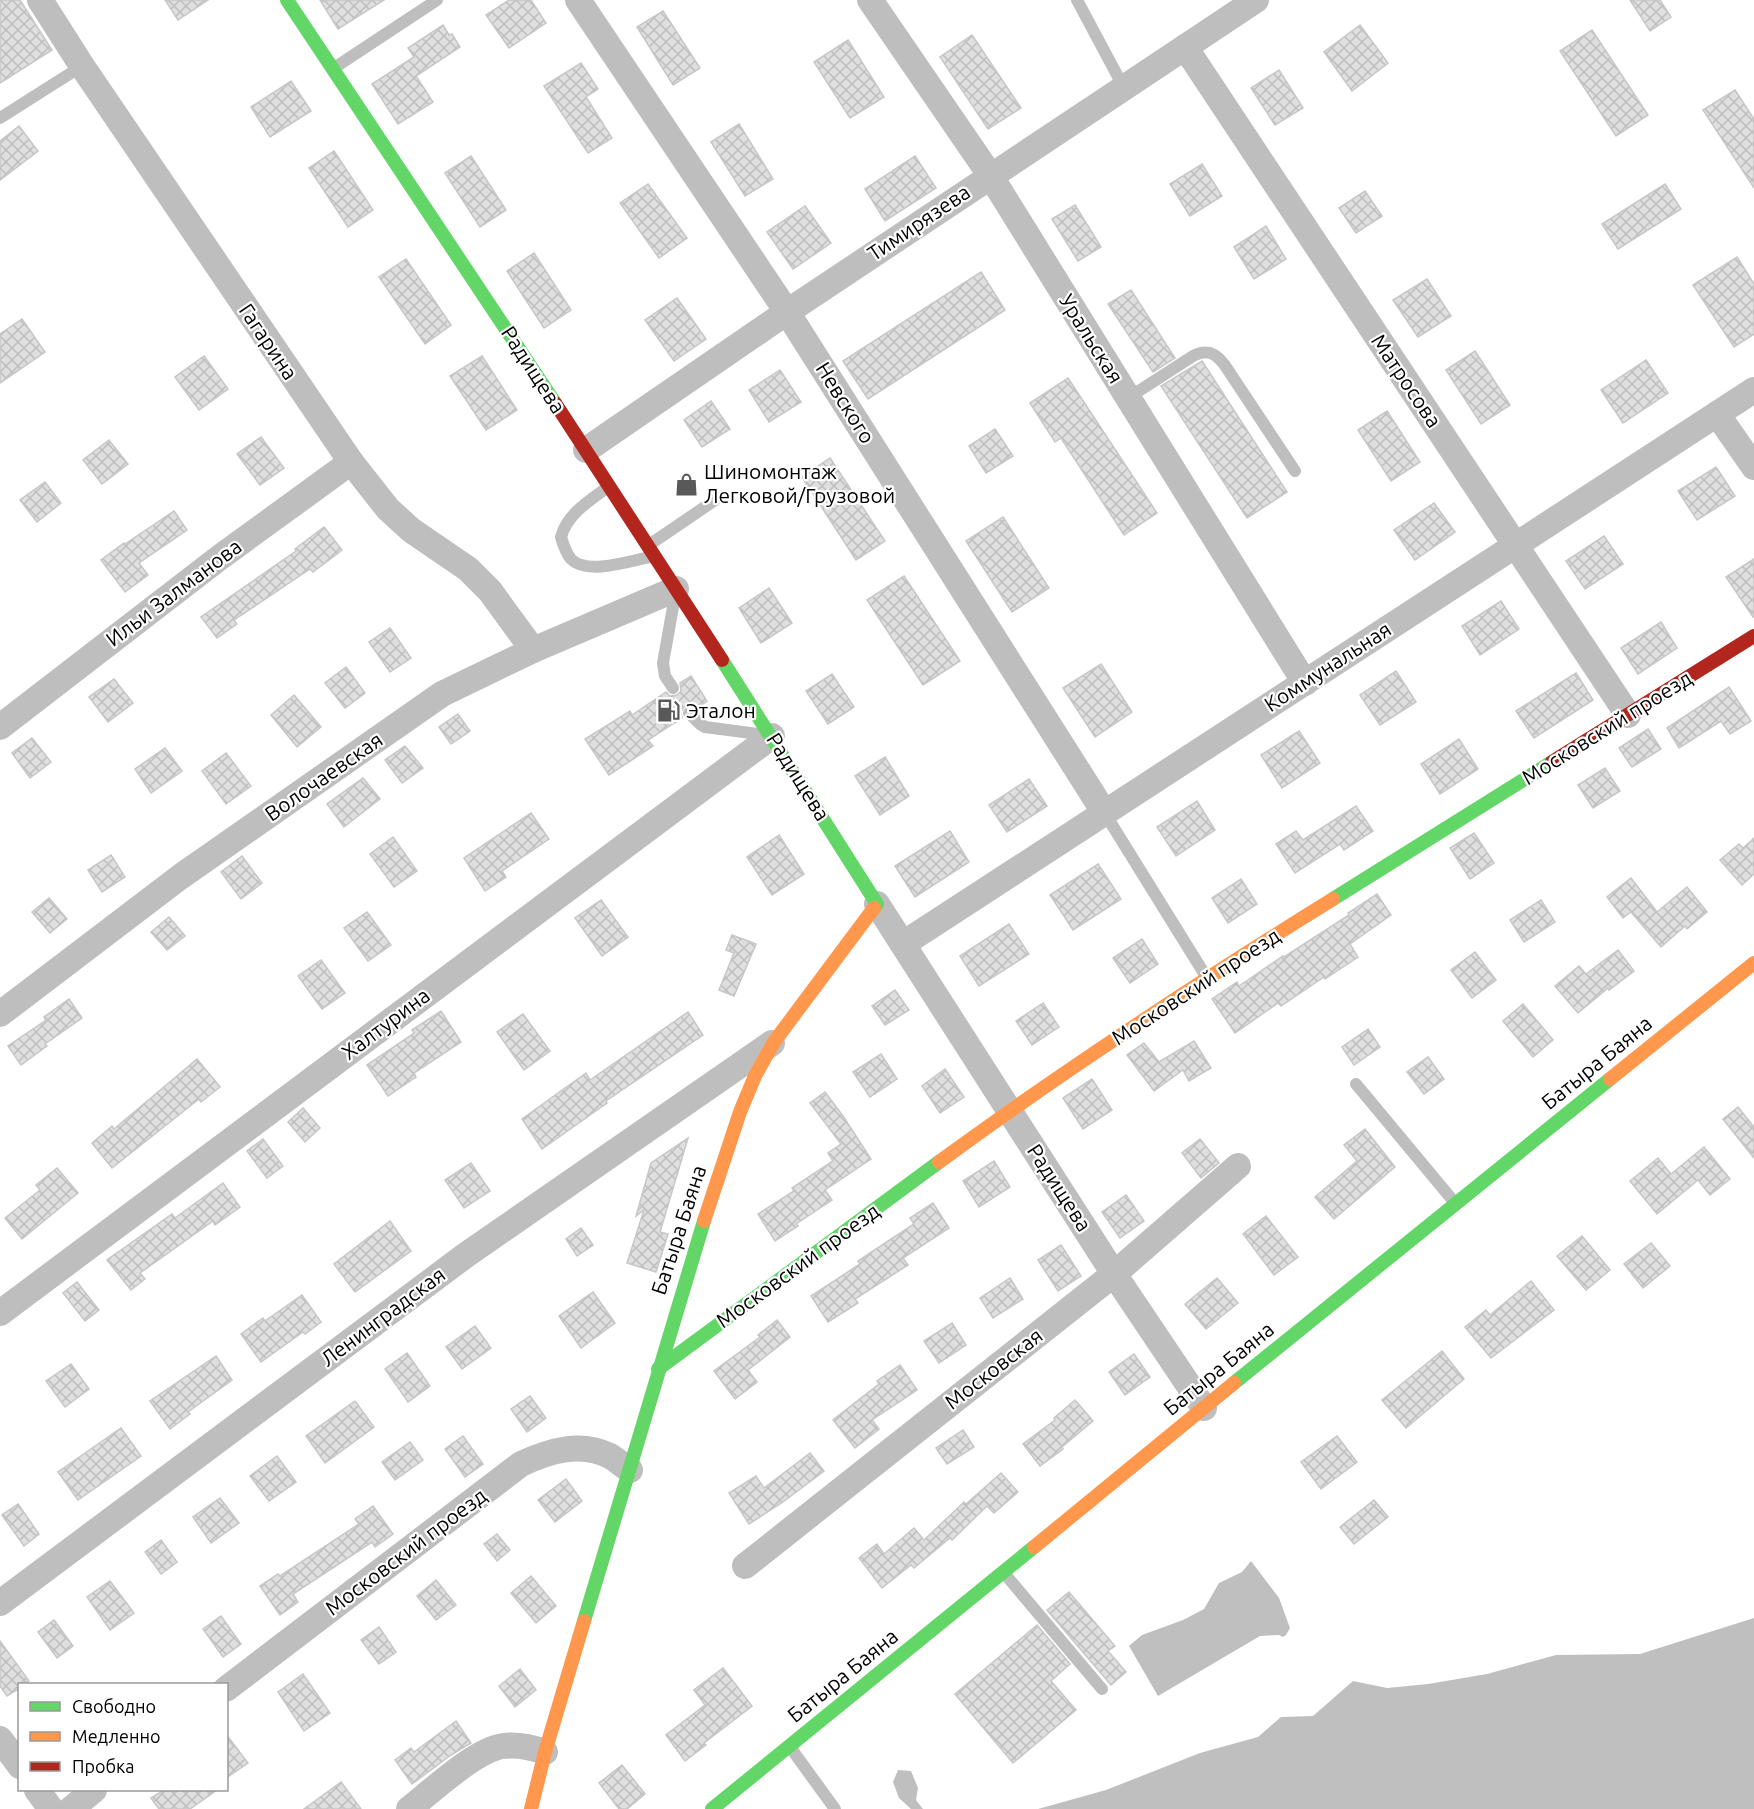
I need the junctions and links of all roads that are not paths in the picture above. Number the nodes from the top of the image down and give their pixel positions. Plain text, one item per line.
1 (40, 0) edge
2 (286, 0) edge
3 (437, 0) edge
4 (578, 0) edge
5 (870, 0) edge
6 (1077, 0) edge
7 (1256, 0) edge
8 (1185, 47) junction
9 (82, 66) junction
10 (333, 68) junction
11 (1124, 88) junction
12 (0, 118) edge
13 (990, 176) junction
14 (787, 312) junction
15 (1754, 390) edge
16 (1128, 398) junction
17 (1717, 414) junction
18 (586, 450) junction
19 (351, 462) junction
20 (1754, 467) edge
21 (1295, 471) dead end
22 (609, 486) junction
23 (718, 498) dead end
24 (1515, 545) junction
25 (651, 551) junction
26 (676, 589) junction
27 (1754, 636) edge
28 (533, 650) junction
29 (1305, 683) junction
30 (673, 688) dead end
31 (689, 713) dead end
32 (1628, 715) junction
33 (0, 727) edge
34 (772, 736) junction
35 (1104, 812) junction
36 (877, 904) junction
37 (903, 944) junction
38 (1754, 963) edge
39 (1207, 979) junction
40 (0, 1014) edge
41 (774, 1042) junction
42 (1356, 1084) dead end
43 (1010, 1111) junction
44 (1238, 1166) dead end
45 (1455, 1203) junction
46 (1114, 1274) junction
47 (0, 1313) edge
48 (658, 1369) junction
49 (1204, 1408) junction
50 (630, 1470) junction
51 (745, 1566) dead end
52 (1004, 1572) junction
53 (0, 1603) edge
54 (228, 1687) edge
55 (1102, 1689) dead end
56 (0, 1739) edge
57 (790, 1747) junction
58 (545, 1752) junction
59 (18, 1763) edge
60 (38, 1791) edge
61 (93, 1791) edge
62 (51, 1809) edge
63 (71, 1809) edge
64 (409, 1809) edge
65 (531, 1809) edge
66 (712, 1809) edge
67 (835, 1809) edge

1 - 9 street, Гагарина
2 - 10 street, Радищева
3 - 10 lane
4 - 14 street, Невского
5 - 13 street, Уральская
6 - 11 lane
7 - 8 street, Тимирязева
8 - 11 street, Тимирязева
8 - 24 street, Матросова
9 - 12 lane
9 - 19 street, Гагарина
10 - 18 street, Радищева
11 - 13 street, Тимирязева
13 - 14 street, Тимирязева
13 - 16 street, Уральская
14 - 18 street, Тимирязева
14 - 35 street, Невского
15 - 17 street, Коммунальная
16 - 21 lane
16 - 29 street, Уральская
17 - 20 street
17 - 24 street, Коммунальная
18 - 22 street, Радищева
19 - 28 street, Гагарина
19 - 33 street, Ильи Залманова
22 - 25 street, Радищева
22 - 25 lane
23 - 25 lane
24 - 29 street, Коммунальная
24 - 32 street, Матросова
25 - 26 street, Радищева
26 - 28 street, Волочаевская
26 - 30 lane
26 - 34 street, Радищева
27 - 32 street, Московский проезд
28 - 40 street, Волочаевская
29 - 35 street, Коммунальная
31 - 34 lane
32 - 39 street, Московский проезд
34 - 36 street, Радищева
34 - 47 street, Халтурина
35 - 37 street, Коммунальная
35 - 39 lane
36 - 37 street, Радищева
36 - 41 street, Батыра Баяна
37 - 43 street, Радищева
38 - 45 street, Батыра Баяна
39 - 43 street, Московский проезд
41 - 48 street, Батыра Баяна
41 - 53 street, Ленинградская
42 - 45 lane
43 - 46 street, Радищева
43 - 48 street, Московский проезд
44 - 46 street, Московская
45 - 49 street, Батыра Баяна
46 - 49 street, Радищева
46 - 51 street, Московская
48 - 50 street, Батыра Баяна
49 - 52 street, Батыра Баяна
50 - 54 street, Московский проезд
50 - 58 street, Батыра Баяна
52 - 55 lane
52 - 57 street, Батыра Баяна
56 - 59 street
57 - 66 street, Батыра Баяна
57 - 67 lane
58 - 64 street
58 - 65 street, Батыра Баяна
60 - 62 street
61 - 63 street

